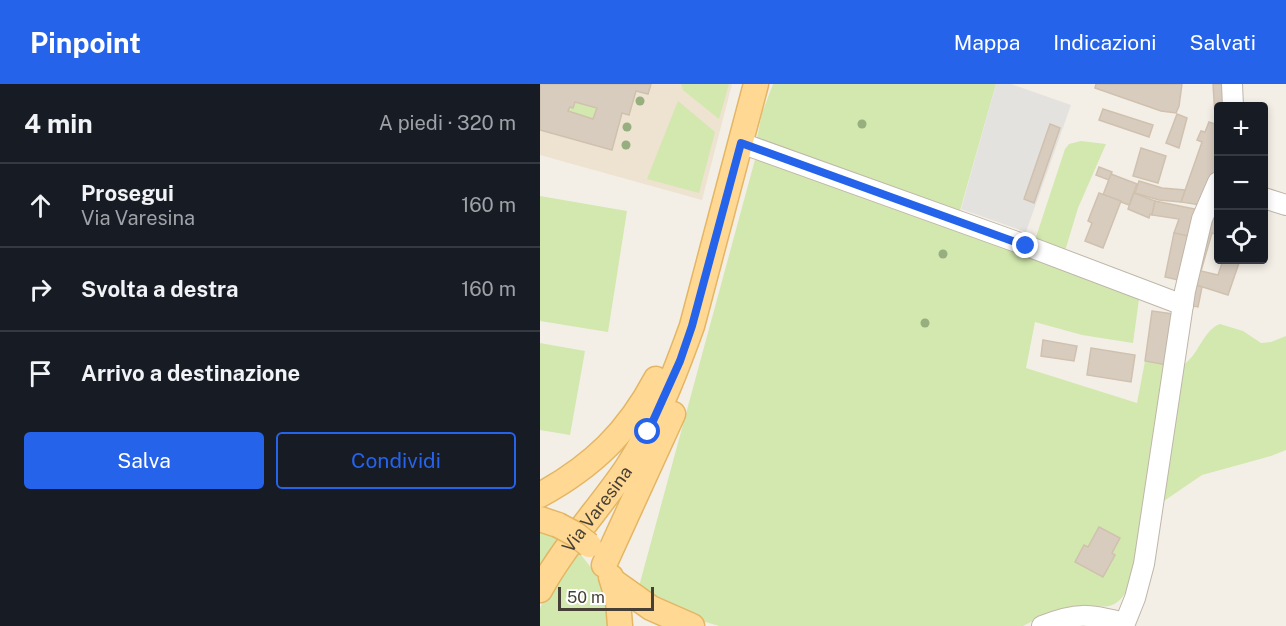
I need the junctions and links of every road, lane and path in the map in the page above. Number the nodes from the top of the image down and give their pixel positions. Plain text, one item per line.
1 (756, 84) edge
2 (1232, 84) edge
3 (1233, 102) edge
4 (740, 147) junction
5 (1214, 193) edge
6 (1268, 200) edge
7 (1286, 206) edge
8 (1183, 305) junction
9 (540, 495) edge
10 (549, 522) edge
11 (609, 573) junction
12 (540, 590) edge
13 (1127, 624) edge
14 (620, 626) edge
15 (692, 626) edge
16 (1042, 626) edge

1 - 4 main road, Via Varesina
2 - 3 street
4 - 8 street
4 - 9 main road
4 - 11 main road
4 - 12 main road, Via Varesina
5 - 8 street
6 - 7 street
8 - 13 street
10 - 11 main road, bridge
11 - 14 main road
11 - 15 main road
13 - 16 street

